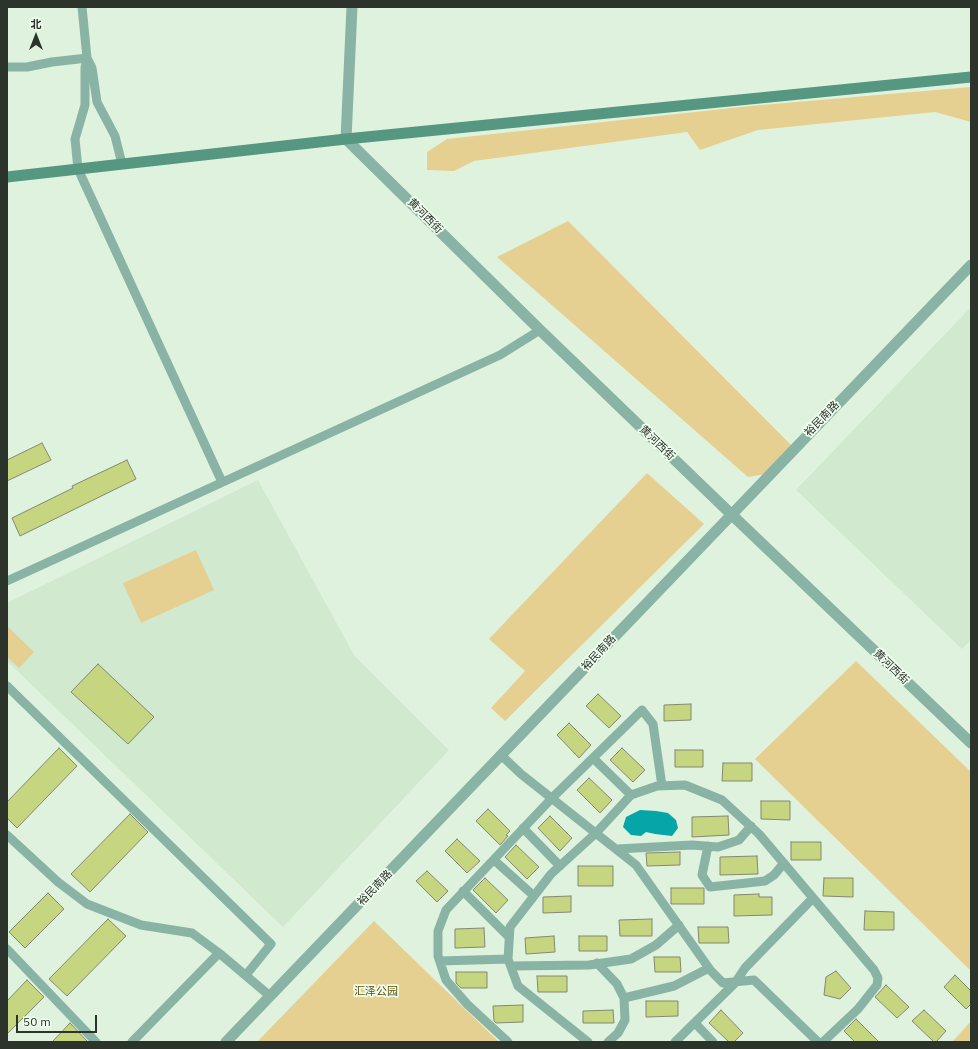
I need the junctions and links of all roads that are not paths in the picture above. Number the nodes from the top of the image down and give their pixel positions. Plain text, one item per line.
1 (82, 7) edge
2 (352, 7) edge
3 (87, 58) junction
4 (7, 67) edge
5 (971, 76) edge
6 (346, 139) junction
7 (122, 164) junction
8 (78, 169) junction
9 (7, 177) edge
10 (971, 265) edge
11 (540, 330) junction
12 (222, 482) junction
13 (731, 514) junction
14 (7, 581) edge
15 (7, 686) edge
16 (971, 742) edge
17 (502, 756) junction
18 (593, 758) junction
19 (662, 786) junction
20 (631, 795) junction
21 (552, 798) junction
22 (751, 826) junction
23 (523, 828) junction
24 (596, 833) junction
25 (7, 835) edge
26 (708, 846) junction
27 (617, 850) junction
28 (494, 860) junction
29 (784, 863) junction
30 (560, 866) junction
31 (463, 891) junction
32 (534, 896) junction
33 (813, 898) junction
34 (678, 925) junction
35 (509, 937) junction
36 (7, 949) edge
37 (218, 953) junction
38 (440, 961) junction
39 (509, 962) junction
40 (597, 963) junction
41 (709, 968) junction
42 (246, 975) junction
43 (735, 983) junction
44 (270, 996) junction
45 (624, 998) junction
46 (695, 1023) junction
47 (96, 1042) edge
48 (132, 1042) edge
49 (226, 1042) edge
50 (508, 1042) edge
51 (588, 1042) edge
52 (608, 1042) edge
53 (675, 1042) edge
54 (714, 1042) edge
55 (818, 1042) edge
56 (823, 1042) edge

1 - 3 street
2 - 6 street
3 - 4 street
3 - 7 street
3 - 8 street
5 - 6 main road
6 - 7 main road
6 - 11 street, 黄河西街
7 - 8 main road
8 - 9 main road
8 - 12 street
10 - 13 street, 裕民南路
11 - 12 street
11 - 13 street, 黄河西街
12 - 14 street
13 - 16 street, 黄河西街
13 - 17 street, 裕民南路
15 - 42 street
17 - 21 street
17 - 44 street, 裕民南路
18 - 19 street
18 - 20 street
18 - 21 street
19 - 20 street
19 - 22 street
20 - 24 street
21 - 23 street
21 - 24 street
22 - 26 street
22 - 29 street
23 - 28 street
23 - 30 street
24 - 27 street
24 - 30 street
25 - 37 street
26 - 27 street
26 - 29 street
27 - 34 street
28 - 31 street
28 - 32 street
29 - 33 street
30 - 32 street
31 - 35 street
31 - 38 street
32 - 35 street
33 - 43 street
33 - 56 street
34 - 40 street
34 - 41 street
35 - 39 street
36 - 47 street
37 - 42 street
37 - 48 street
38 - 39 street
38 - 50 street
39 - 40 street
39 - 51 street
40 - 45 street
41 - 43 street
41 - 45 street
42 - 44 street
43 - 46 street
43 - 55 street
44 - 49 street, 裕民南路
45 - 52 street
46 - 53 street
46 - 54 street

